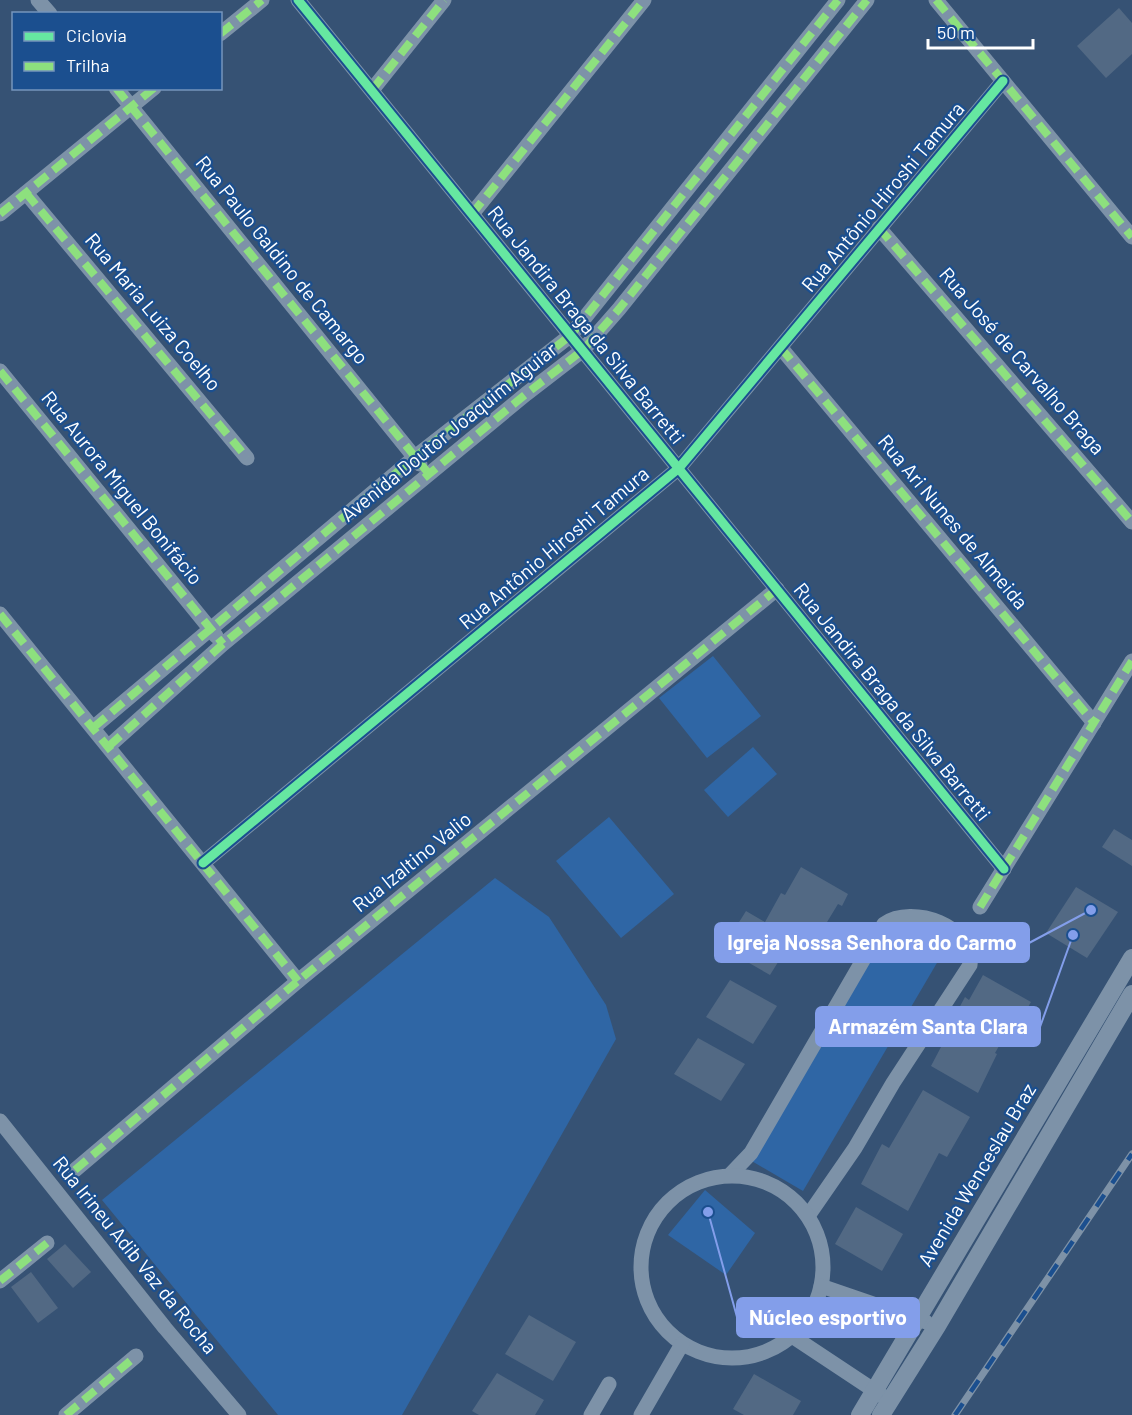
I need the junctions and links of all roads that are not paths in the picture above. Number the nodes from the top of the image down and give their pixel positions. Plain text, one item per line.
1 (38, 0) edge
2 (262, 0) edge
3 (298, 0) edge
4 (444, 0) edge
5 (644, 0) edge
6 (838, 0) edge
7 (867, 0) edge
8 (936, 0) edge
9 (48, 12) edge
10 (222, 32) edge
11 (1003, 81) junction
12 (118, 90) edge
13 (152, 90) edge
14 (372, 90) junction
15 (132, 107) junction
16 (26, 194) junction
17 (0, 214) edge
18 (472, 214) junction
19 (879, 228) junction
20 (1132, 237) edge
21 (571, 335) junction
22 (781, 348) junction
23 (583, 350) junction
24 (0, 371) edge
25 (247, 458) dead end
26 (415, 458) junction
27 (679, 468) junction
28 (429, 474) junction
29 (1132, 522) edge
30 (777, 589) junction
31 (0, 614) edge
32 (211, 631) junction
33 (224, 644) junction
34 (1132, 661) edge
35 (1094, 723) junction
36 (94, 727) junction
37 (109, 746) junction
38 (203, 863) junction
39 (1004, 868) junction
40 (980, 907) dead end
41 (1132, 958) edge
42 (298, 981) junction
43 (1132, 994) edge
44 (1127, 1009) edge
45 (1066, 1088) junction
46 (0, 1121) edge
47 (75, 1170) dead end
48 (730, 1175) junction
49 (808, 1216) junction
50 (46, 1243) dead end
51 (0, 1281) edge
52 (821, 1286) junction
53 (916, 1318) junction
54 (937, 1326) junction
55 (792, 1336) junction
56 (682, 1344) junction
57 (136, 1356) dead end
58 (609, 1384) dead end
59 (873, 1392) junction
60 (886, 1408) edge
61 (66, 1415) edge
62 (239, 1415) edge
63 (591, 1415) edge
64 (641, 1415) edge
65 (860, 1415) edge

1 - 9 street
2 - 10 street
3 - 14 street, Rua Jandira Braga da Silva Barretti
4 - 14 street
5 - 18 street
6 - 21 street, Avenida Doutor Joaquim Aguiar
7 - 23 street, Avenida Doutor Joaquim Aguiar
8 - 11 street
11 - 19 street, Rua Antônio Hiroshi Tamura
11 - 20 street
12 - 15 street, Rua Paulo Galdino de Camargo
13 - 15 street
14 - 18 street, Rua Jandira Braga da Silva Barretti
15 - 16 street
15 - 26 street, Rua Paulo Galdino de Camargo
16 - 17 street
16 - 25 street, Rua Maria Luiza Coelho
18 - 21 street, Rua Jandira Braga da Silva Barretti
19 - 22 street, Rua Antônio Hiroshi Tamura
19 - 29 street, Rua José de Carvalho Braga
21 - 23 street, Rua Jandira Braga da Silva Barretti
21 - 26 street, Avenida Doutor Joaquim Aguiar
22 - 27 street, Rua Antônio Hiroshi Tamura
22 - 35 street, Rua Ari Nunes de Almeida
23 - 27 street, Rua Jandira Braga da Silva Barretti
23 - 28 street, Avenida Doutor Joaquim Aguiar
24 - 32 street, Rua Aurora Miguel Bonifácio
26 - 28 street, Rua Paulo Galdino de Camargo
26 - 32 street, Avenida Doutor Joaquim Aguiar
27 - 30 street, Rua Jandira Braga da Silva Barretti
27 - 38 street, Rua Antônio Hiroshi Tamura
28 - 33 street, Avenida Doutor Joaquim Aguiar
30 - 39 street, Rua Jandira Braga da Silva Barretti
30 - 42 street, Rua Izaltino Valio
31 - 36 street
32 - 33 street, Rua Aurora Miguel Bonifácio
32 - 36 street, Avenida Doutor Joaquim Aguiar
33 - 37 street, Avenida Doutor Joaquim Aguiar
34 - 35 street
35 - 39 street
36 - 37 street
37 - 38 street
38 - 42 street
39 - 40 street
41 - 45 street, Avenida Wenceslau Braz
42 - 47 street, Rua Izaltino Valio
43 - 44 street, Avenida Wenceslau Braz
44 - 45 street, Avenida Wenceslau Braz
45 - 53 street, Avenida Wenceslau Braz
45 - 54 street, Avenida Wenceslau Braz
46 - 62 street, Rua Irineu Adib Vaz da Rocha
48 - 49 street
48 - 49 street
48 - 56 street
49 - 52 street
50 - 51 street
52 - 53 street
52 - 55 street
53 - 54 street
53 - 59 street, Avenida Wenceslau Braz
54 - 60 street, Avenida Wenceslau Braz
55 - 56 street
55 - 59 street
56 - 64 street
57 - 61 street
58 - 63 street
59 - 60 street
59 - 65 street, Avenida Wenceslau Braz

